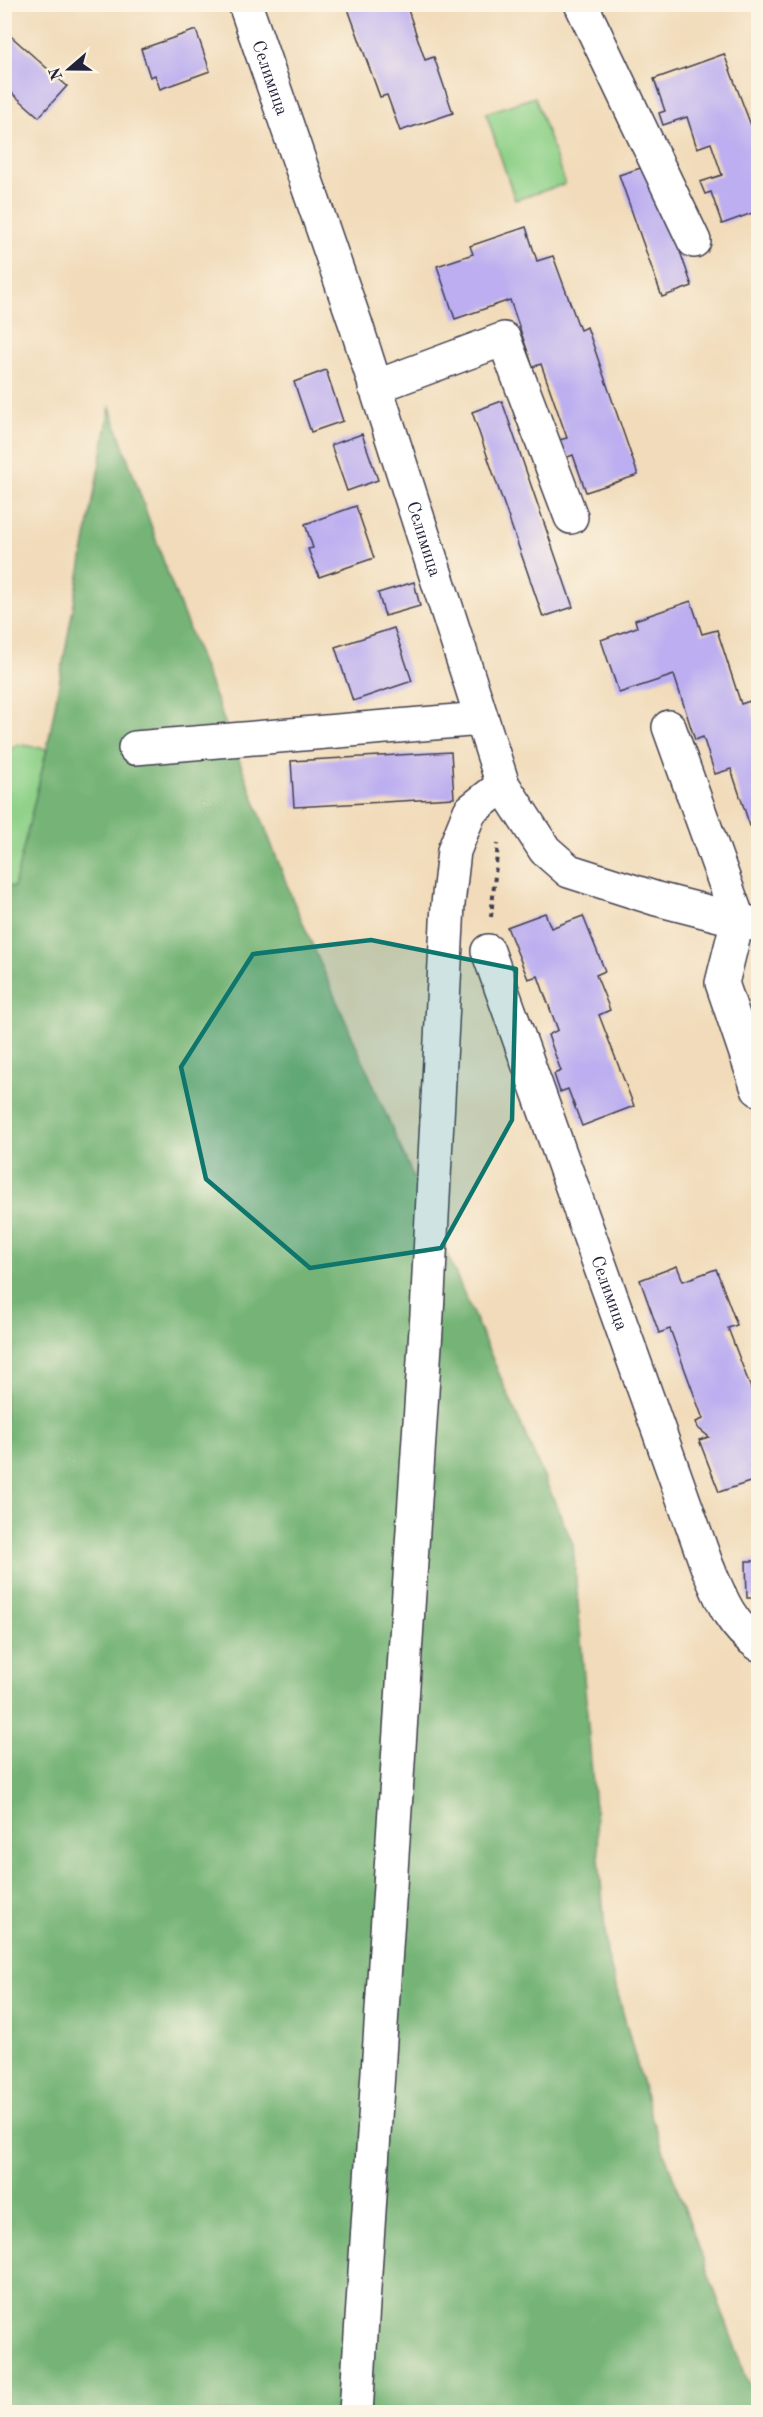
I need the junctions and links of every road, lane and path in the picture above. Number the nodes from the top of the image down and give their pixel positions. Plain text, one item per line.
1 (244, 4) edge
2 (581, 4) edge
3 (694, 241) dead end
4 (375, 387) junction
5 (571, 517) dead end
6 (481, 719) junction
7 (669, 727) dead end
8 (135, 748) dead end
9 (503, 785) junction
10 (498, 852) dead end
11 (748, 922) edge
12 (488, 951) joint
13 (759, 1089) edge
14 (750, 1638) edge
15 (356, 2412) edge

1 - 4 street, Селимица
2 - 3 street
4 - 5 street
4 - 6 street, Селимица
6 - 8 street
6 - 9 street, Селимица
7 - 11 street
9 - 11 street, Селимица
9 - 15 street
10 - 12 path
11 - 13 street
12 - 14 street, Селимица

